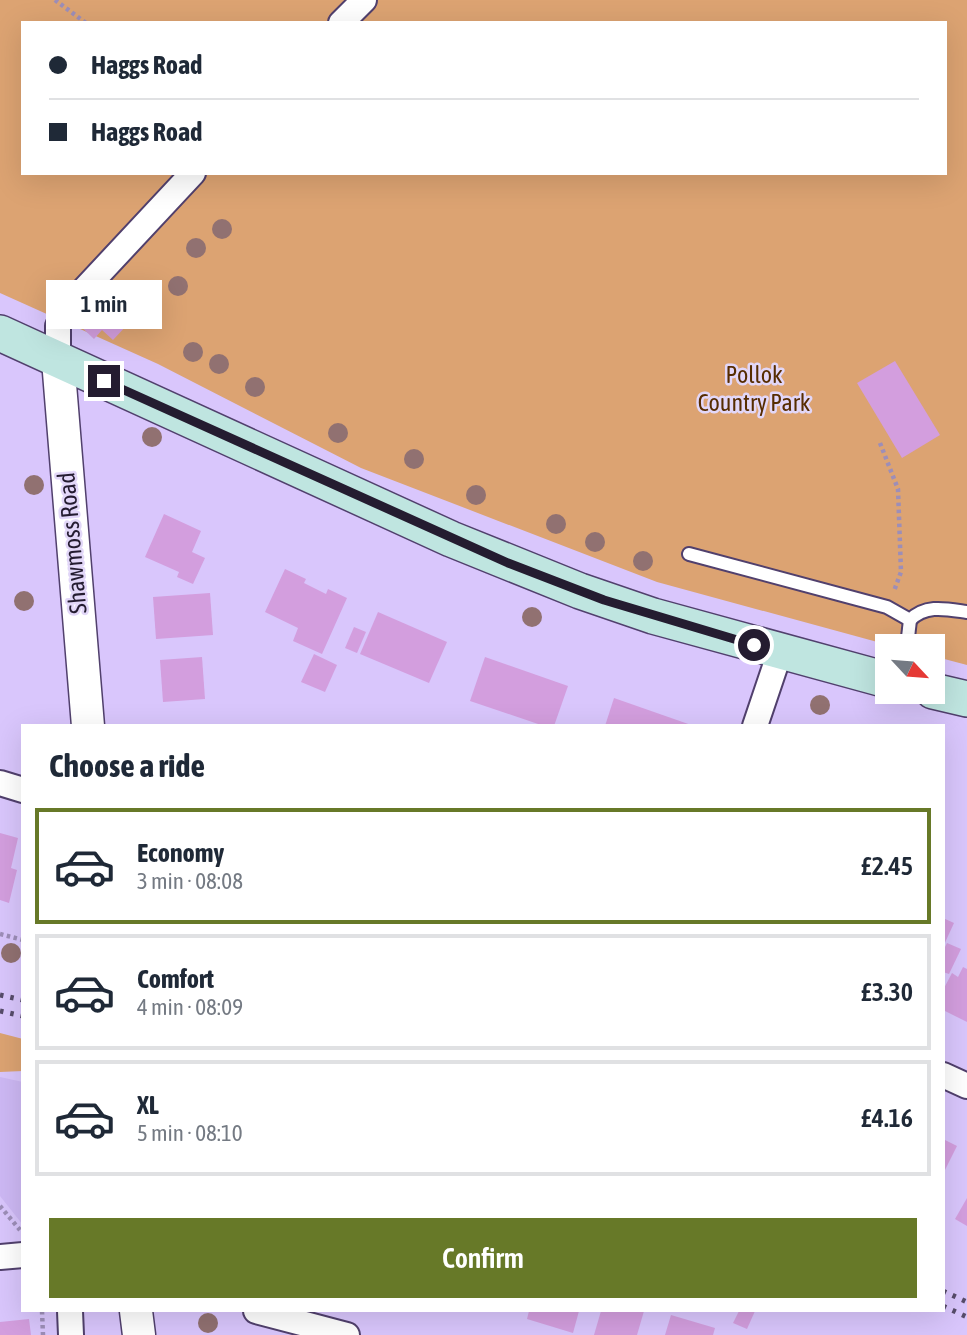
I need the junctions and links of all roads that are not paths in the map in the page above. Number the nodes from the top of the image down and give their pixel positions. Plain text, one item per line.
1 (364, 0) edge
2 (343, 21) edge
3 (190, 175) edge
4 (0, 332) edge
5 (58, 359) junction
6 (689, 554) dead end
7 (967, 612) edge
8 (910, 620) junction
9 (908, 634) edge
10 (780, 652) junction
11 (875, 677) edge
12 (945, 694) edge
13 (967, 699) edge
14 (88, 724) edge
15 (756, 724) edge
16 (0, 783) edge
17 (21, 789) edge
18 (945, 1076) edge
19 (967, 1086) edge
20 (21, 1255) edge
21 (0, 1257) edge
22 (70, 1312) edge
23 (136, 1312) edge
24 (260, 1312) edge
25 (71, 1335) edge
26 (139, 1335) edge
27 (347, 1335) edge

1 - 2 street
3 - 5 street
4 - 5 main road
5 - 10 main road
5 - 14 street, Shawmoss Road
6 - 8 lane
7 - 8 lane
8 - 9 lane
10 - 11 main road
10 - 15 street
12 - 13 main road
16 - 17 street
18 - 19 street
20 - 21 street
22 - 25 street
23 - 26 street
24 - 27 street

